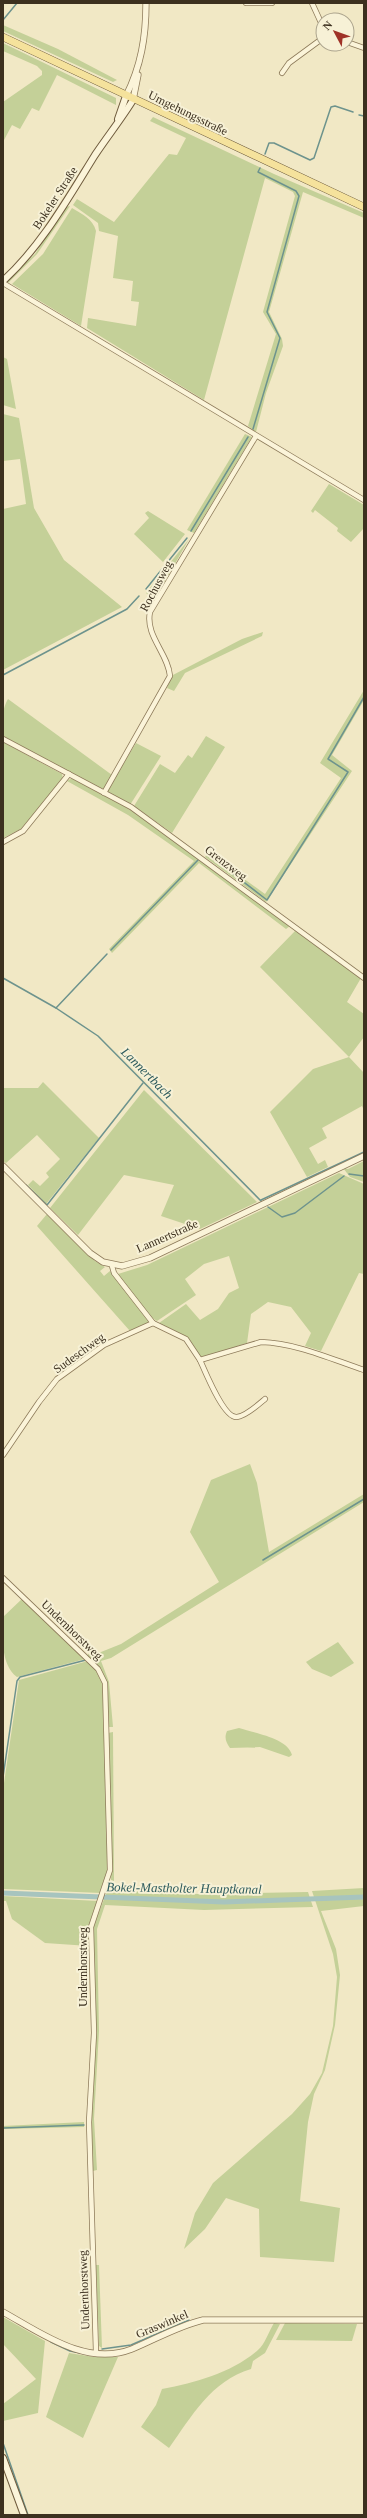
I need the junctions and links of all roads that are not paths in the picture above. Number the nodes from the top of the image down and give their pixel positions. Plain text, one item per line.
1 (146, 3) edge
2 (246, 3) edge
3 (272, 3) edge
4 (3, 37) edge
5 (315, 44) edge
6 (282, 73) dead end
7 (130, 98) junction
8 (364, 206) edge
9 (3, 282) edge
10 (256, 436) junction
11 (364, 500) edge
12 (3, 739) edge
13 (69, 774) junction
14 (104, 792) junction
15 (3, 842) edge
16 (364, 978) edge
17 (364, 1156) edge
18 (3, 1166) edge
19 (112, 1266) junction
20 (153, 1323) junction
21 (200, 1360) junction
22 (364, 1370) edge
23 (265, 1400) dead end
24 (3, 1456) edge
25 (3, 1578) edge
26 (3, 2312) edge
27 (364, 2320) edge
28 (96, 2352) junction
29 (3, 2458) edge
30 (24, 2515) edge

1 - 7 street
2 - 3 street
4 - 7 main road, Umgehungsstraße
5 - 6 street
7 - 8 main road, Umgehungsstraße
7 - 9 main road, Bokeler Straße
9 - 10 street
10 - 11 street
10 - 14 street, Rochusweg
12 - 13 street, Grenzweg
13 - 14 street, Grenzweg
13 - 15 street
14 - 16 street, Grenzweg
17 - 19 street, Lannertstraße
18 - 19 street
19 - 20 street
20 - 21 street
20 - 24 street, Sudeschweg
21 - 22 street
21 - 23 street
25 - 28 street, Undernhorstweg
26 - 28 street, Graswinkel
27 - 28 street, Graswinkel
29 - 30 main road

